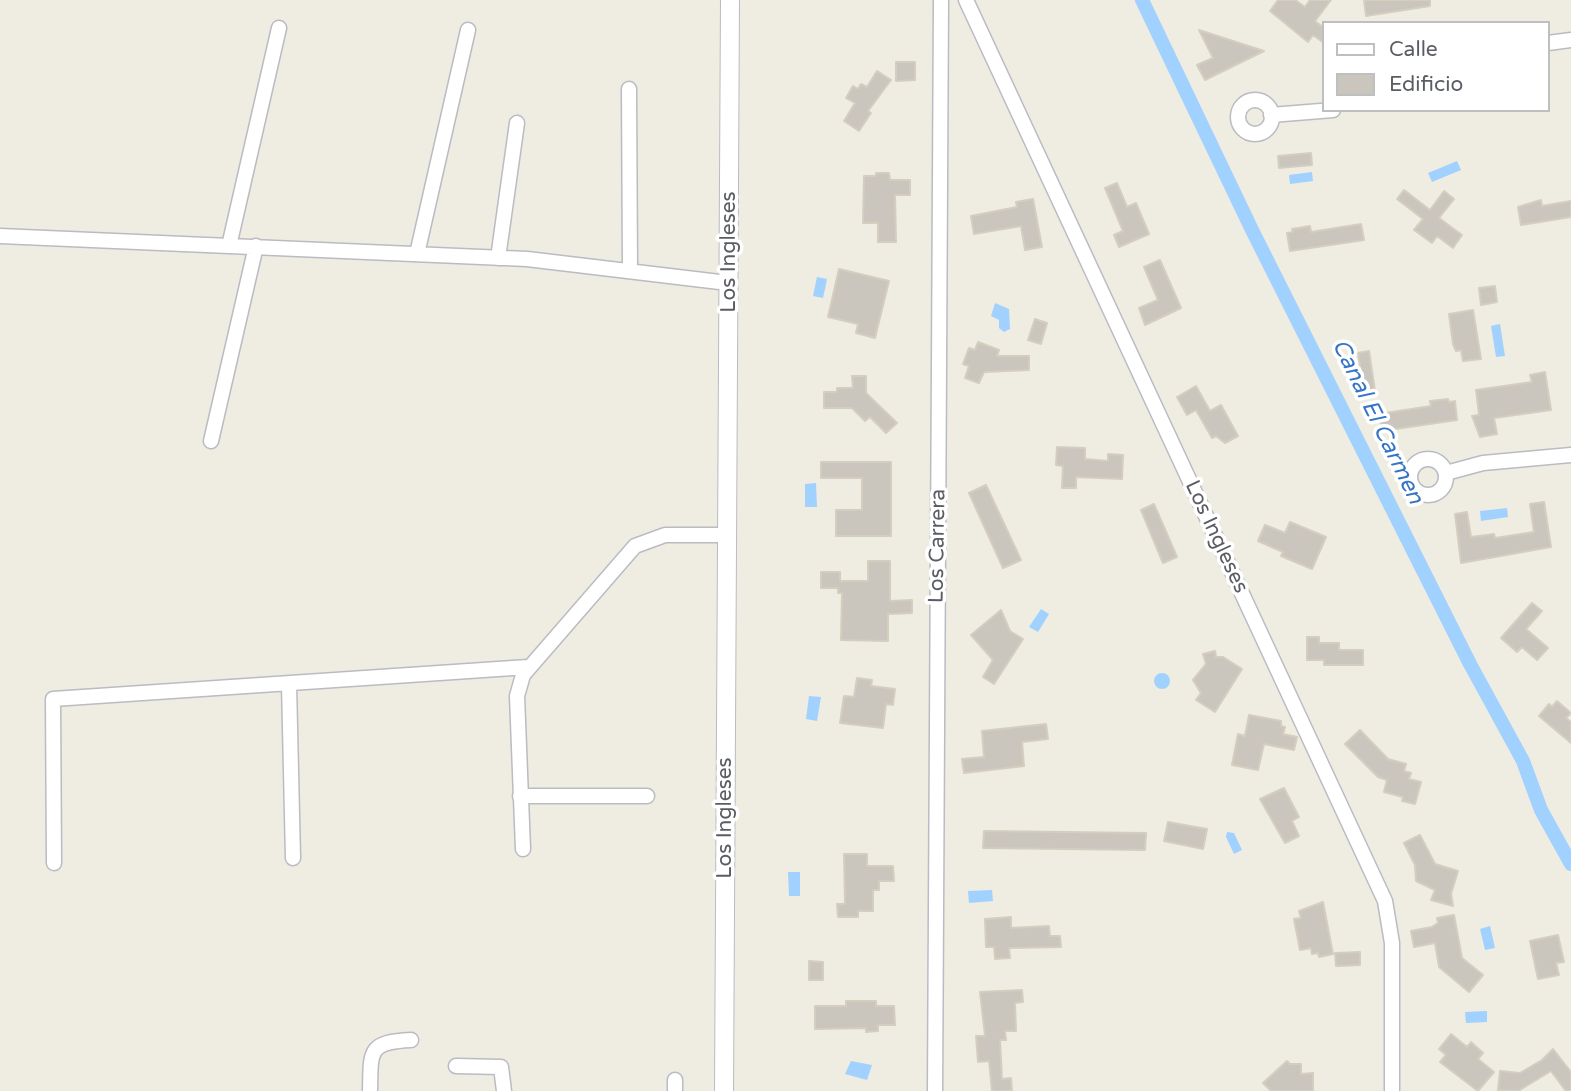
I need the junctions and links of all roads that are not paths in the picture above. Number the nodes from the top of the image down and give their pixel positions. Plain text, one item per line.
1 (730, 0) edge
2 (941, 0) edge
3 (966, 0) edge
4 (279, 28) dead end
5 (468, 30) dead end
6 (1571, 41) edge
7 (1550, 43) edge
8 (629, 89) dead end
9 (1322, 111) edge
10 (1271, 115) dead end
11 (517, 123) dead end
12 (0, 236) edge
13 (229, 246) junction
14 (256, 246) junction
15 (417, 254) junction
16 (498, 257) junction
17 (630, 271) junction
18 (729, 283) junction
19 (211, 441) dead end
20 (1571, 455) edge
21 (1446, 473) dead end
22 (727, 535) junction
23 (528, 667) junction
24 (289, 684) junction
25 (520, 796) junction
26 (647, 796) dead end
27 (523, 849) dead end
28 (293, 858) dead end
29 (54, 863) dead end
30 (411, 1040) dead end
31 (456, 1066) dead end
32 (370, 1091) edge
33 (504, 1091) edge
34 (724, 1091) edge
35 (935, 1091) edge
36 (1392, 1091) edge

1 - 18 street, Los Ingleses
2 - 35 street, Los Carrera
3 - 36 street, Los Ingleses
4 - 13 street
5 - 15 street
6 - 7 street
8 - 17 street
9 - 10 street
11 - 16 street
12 - 13 street
13 - 14 street
14 - 15 street
14 - 19 street
15 - 16 street
16 - 17 street
17 - 18 street
18 - 22 street, Los Ingleses
20 - 21 street
22 - 23 street
22 - 34 street, Los Ingleses
23 - 24 street
23 - 25 street
24 - 28 street
24 - 29 street
25 - 26 street
25 - 27 street
30 - 32 street
31 - 33 street

